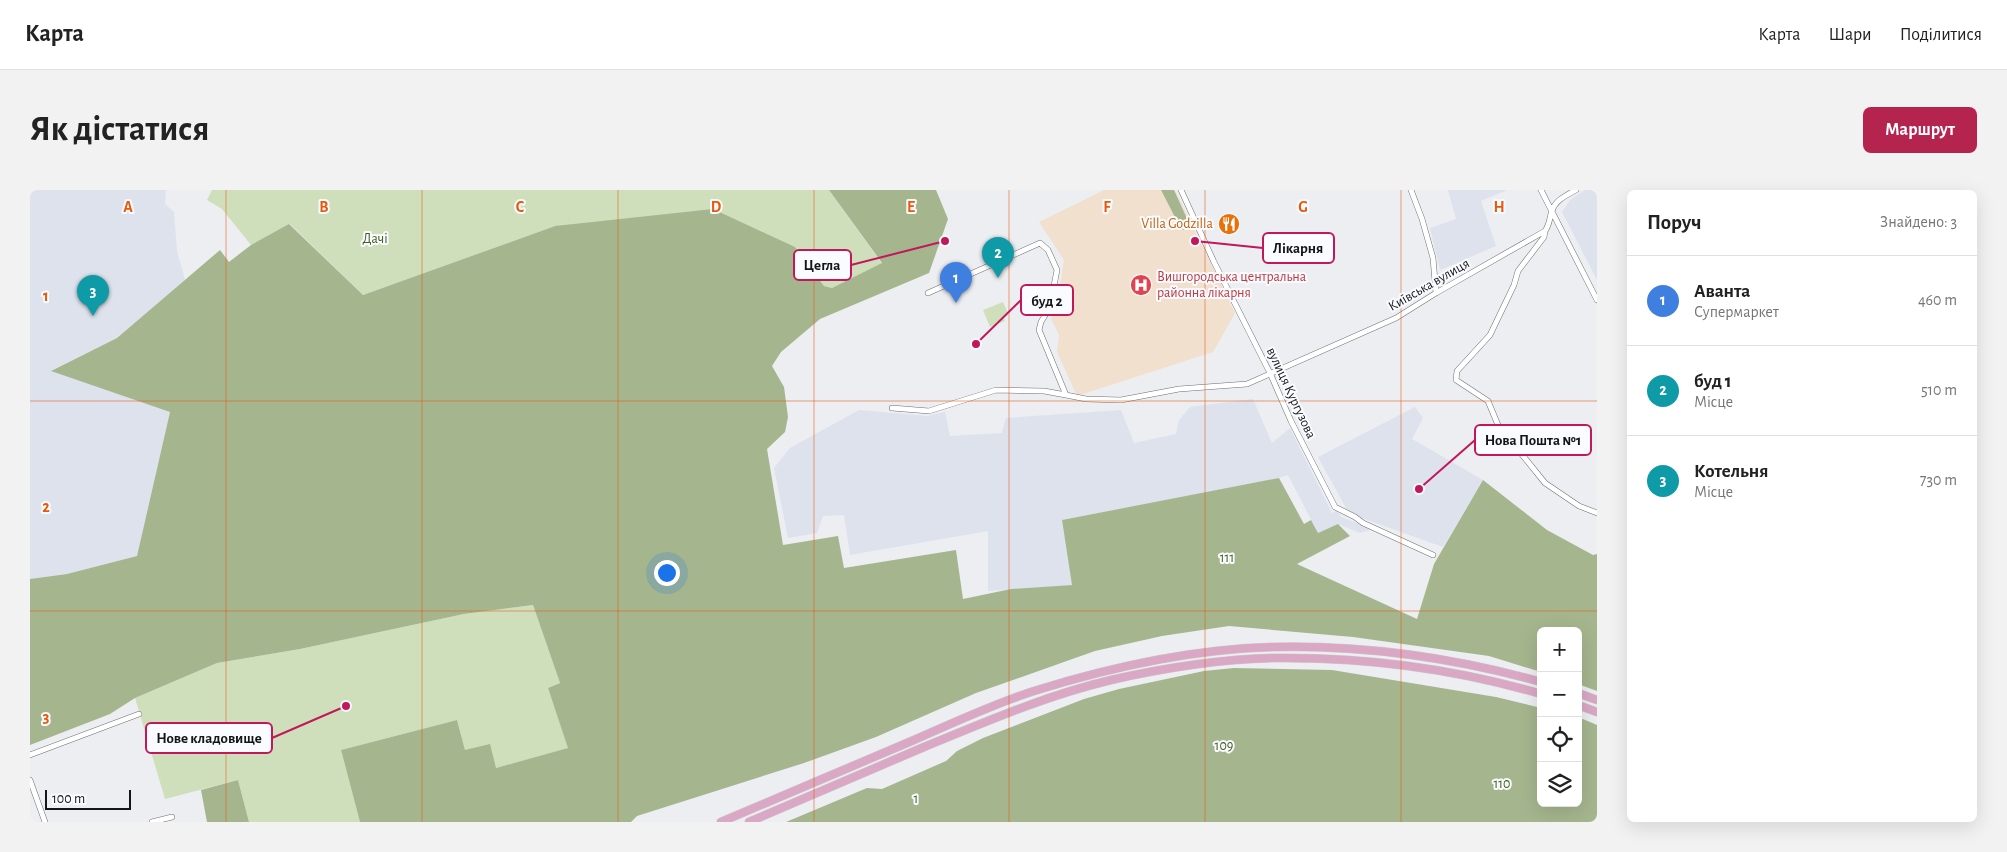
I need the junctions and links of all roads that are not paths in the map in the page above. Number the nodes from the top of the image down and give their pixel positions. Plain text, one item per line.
1 (1181, 190) edge
2 (1411, 190) edge
3 (1542, 190) edge
4 (1576, 190) edge
5 (1552, 210) junction
6 (1545, 230) junction
7 (1436, 292) junction
8 (928, 293) dead end
9 (1597, 300) edge
10 (1270, 372) junction
11 (1066, 395) junction
12 (892, 408) dead end
13 (1597, 513) edge
14 (1433, 555) dead end
15 (1537, 681) edge
16 (1537, 693) edge
17 (1582, 694) edge
18 (1597, 700) edge
19 (1582, 706) edge
20 (1597, 712) edge
21 (139, 714) dead end
22 (30, 755) edge
23 (30, 780) edge
24 (172, 817) dead end
25 (45, 822) edge
26 (152, 822) edge
27 (721, 822) edge
28 (749, 822) edge

1 - 10 street, вулиця Кургузова
2 - 7 street
3 - 5 street
4 - 5 street
5 - 6 street
5 - 9 street
6 - 7 street, Київська вулиця
6 - 13 street
7 - 10 street, Київська вулиця
8 - 11 street
10 - 11 street, Київська вулиця
10 - 14 street, вулиця Кургузова
11 - 12 street, Київська вулиця
15 - 27 main road
16 - 28 main road
17 - 18 main road
19 - 20 main road
21 - 22 street
23 - 25 street
24 - 26 street

